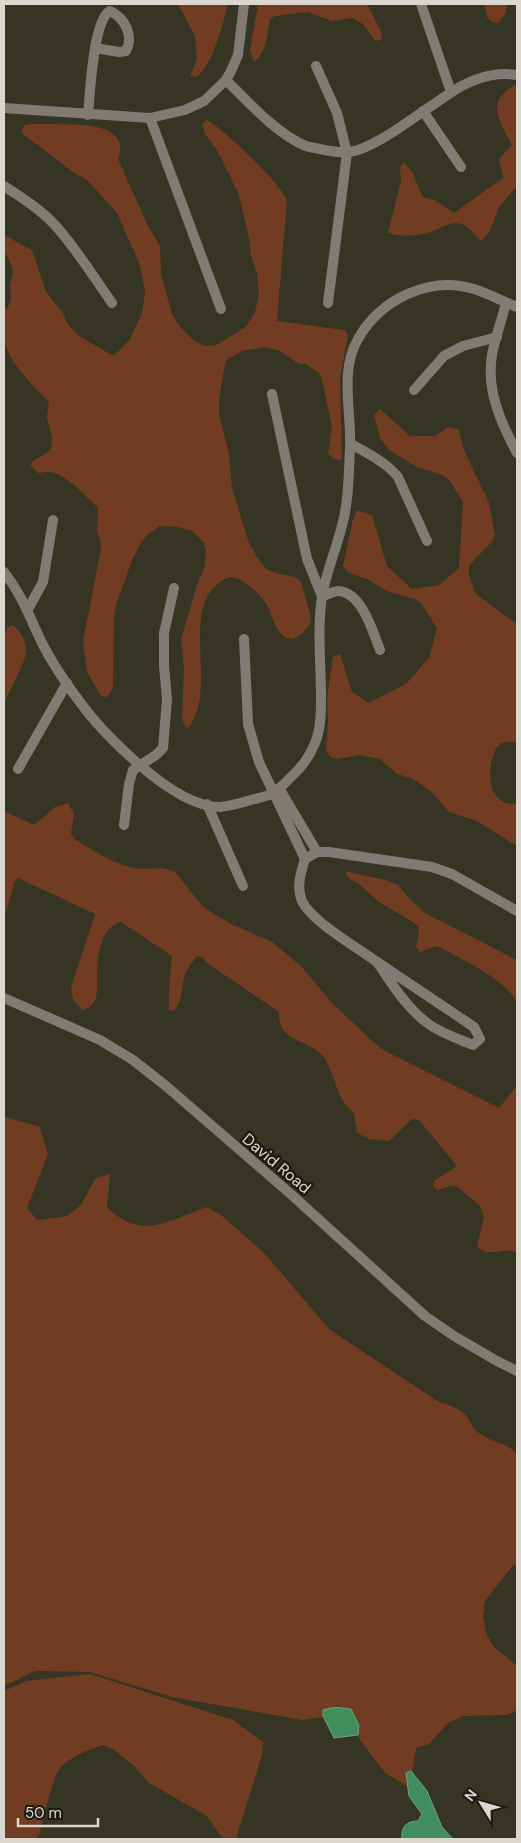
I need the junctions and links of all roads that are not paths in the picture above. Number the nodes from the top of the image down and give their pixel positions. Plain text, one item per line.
1 (244, 4) edge
2 (422, 4) edge
3 (95, 48) dead end
4 (316, 66) dead end
5 (517, 75) edge
6 (226, 80) junction
7 (451, 92) junction
8 (4, 108) edge
9 (423, 111) junction
10 (88, 114) junction
11 (150, 118) junction
12 (347, 153) junction
13 (461, 168) dead end
14 (4, 186) edge
15 (112, 303) dead end
16 (328, 303) dead end
17 (506, 303) junction
18 (517, 307) edge
19 (221, 309) dead end
20 (498, 337) junction
21 (414, 390) dead end
22 (272, 394) dead end
23 (351, 444) junction
24 (517, 453) edge
25 (53, 520) dead end
26 (427, 541) dead end
27 (4, 572) edge
28 (174, 588) dead end
29 (322, 596) junction
30 (28, 609) junction
31 (244, 639) dead end
32 (380, 650) dead end
33 (67, 683) junction
34 (140, 764) junction
35 (18, 769) dead end
36 (276, 791) junction
37 (206, 804) junction
38 (124, 825) dead end
39 (317, 852) junction
40 (305, 859) junction
41 (243, 886) dead end
42 (517, 911) edge
43 (377, 962) junction
44 (4, 998) edge
45 (517, 1371) edge

1 - 6 street
2 - 7 street
3 - 10 street
4 - 12 street
5 - 7 street
6 - 11 street
6 - 12 street
7 - 9 street
8 - 10 street
9 - 12 street
9 - 13 street
10 - 11 street
11 - 19 street
12 - 16 street
14 - 15 street
17 - 18 street
17 - 20 street
17 - 23 street
20 - 21 street
20 - 24 street
22 - 29 street
23 - 26 street
23 - 29 street
25 - 30 street
27 - 30 street
28 - 34 street
29 - 32 street
29 - 36 street
30 - 33 street
31 - 36 street
33 - 34 street
33 - 35 street
34 - 37 street
34 - 38 street
36 - 37 street
36 - 39 street
36 - 40 street
37 - 41 street
39 - 40 street
39 - 42 street
40 - 43 street
43 - 43 street
44 - 45 street, David Road

